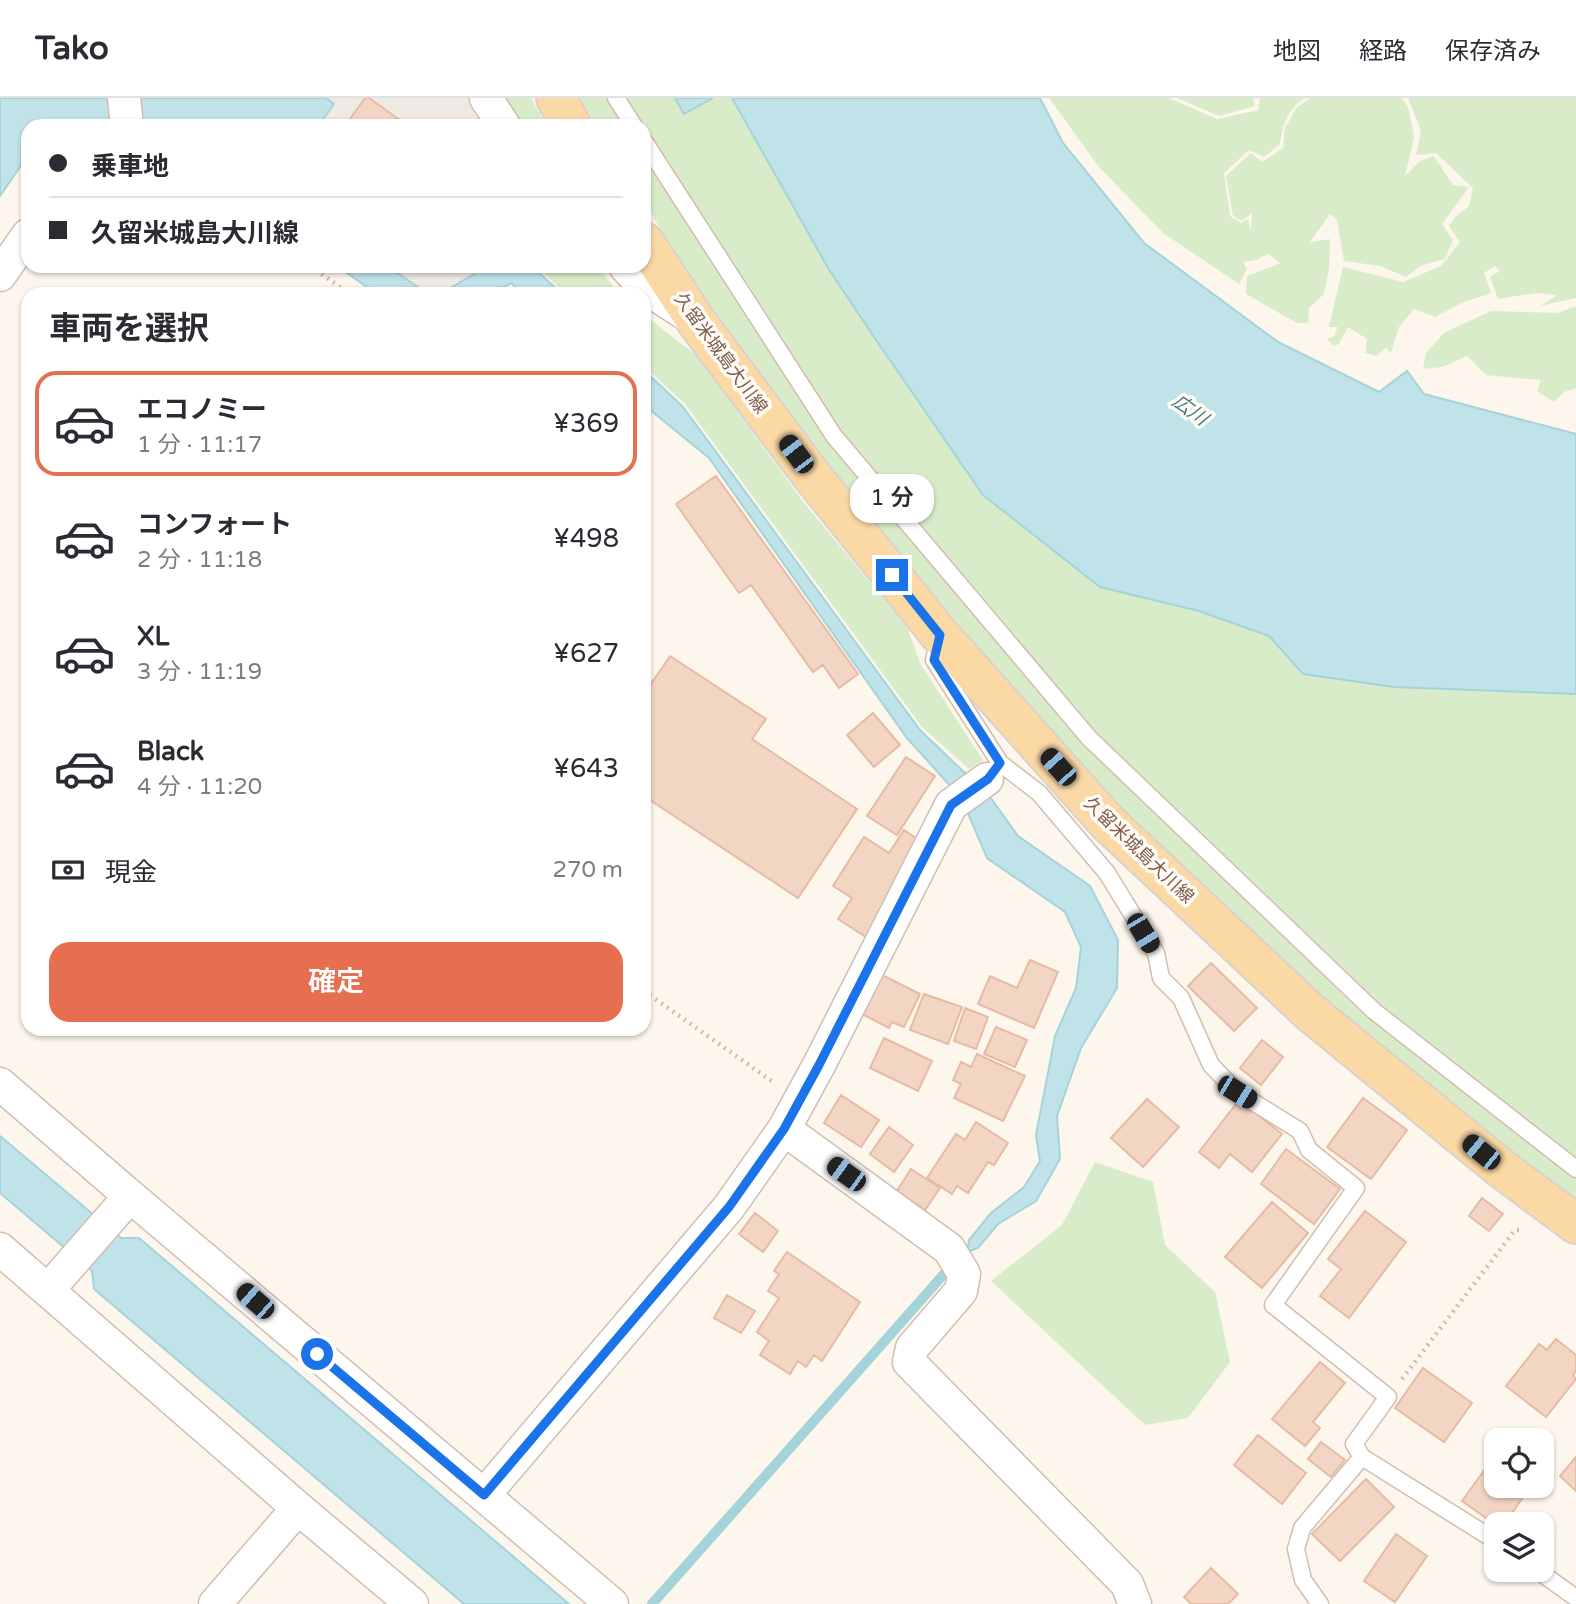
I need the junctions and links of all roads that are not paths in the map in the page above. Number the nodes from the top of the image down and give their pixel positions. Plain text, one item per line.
1 (124, 98) edge
2 (486, 98) edge
3 (556, 98) edge
4 (617, 98) edge
5 (126, 119) edge
6 (500, 119) edge
7 (568, 119) edge
8 (630, 119) edge
9 (651, 152) edge
10 (21, 245) edge
11 (651, 254) edge
12 (631, 273) edge
13 (0, 275) edge
14 (644, 287) edge
15 (651, 292) edge
16 (696, 321) junction
17 (940, 635) junction
18 (994, 771) junction
19 (0, 1084) edge
20 (789, 1120) junction
21 (1576, 1169) edge
22 (121, 1206) junction
23 (1576, 1224) edge
24 (0, 1249) edge
25 (47, 1290) junction
26 (1362, 1457) junction
27 (484, 1495) junction
28 (298, 1508) junction
29 (1484, 1533) edge
30 (1553, 1582) edge
31 (1576, 1598) edge
32 (215, 1604) edge
33 (412, 1604) edge
34 (612, 1604) edge
35 (1135, 1604) edge
36 (1320, 1604) edge

1 - 5 street
2 - 6 street
3 - 7 main road
4 - 8 lane
9 - 21 lane
10 - 13 street
11 - 16 main road, 久留米城島大川線
12 - 14 street
15 - 16 street
16 - 17 main road, 久留米城島大川線
17 - 18 lane
17 - 23 main road, 久留米城島大川線
18 - 20 street
18 - 26 lane
19 - 22 street
20 - 27 street
20 - 35 street
22 - 25 street
22 - 27 street
24 - 25 street
25 - 28 street
26 - 29 lane
26 - 36 lane
27 - 34 street
28 - 32 street
28 - 33 street
30 - 31 lane

